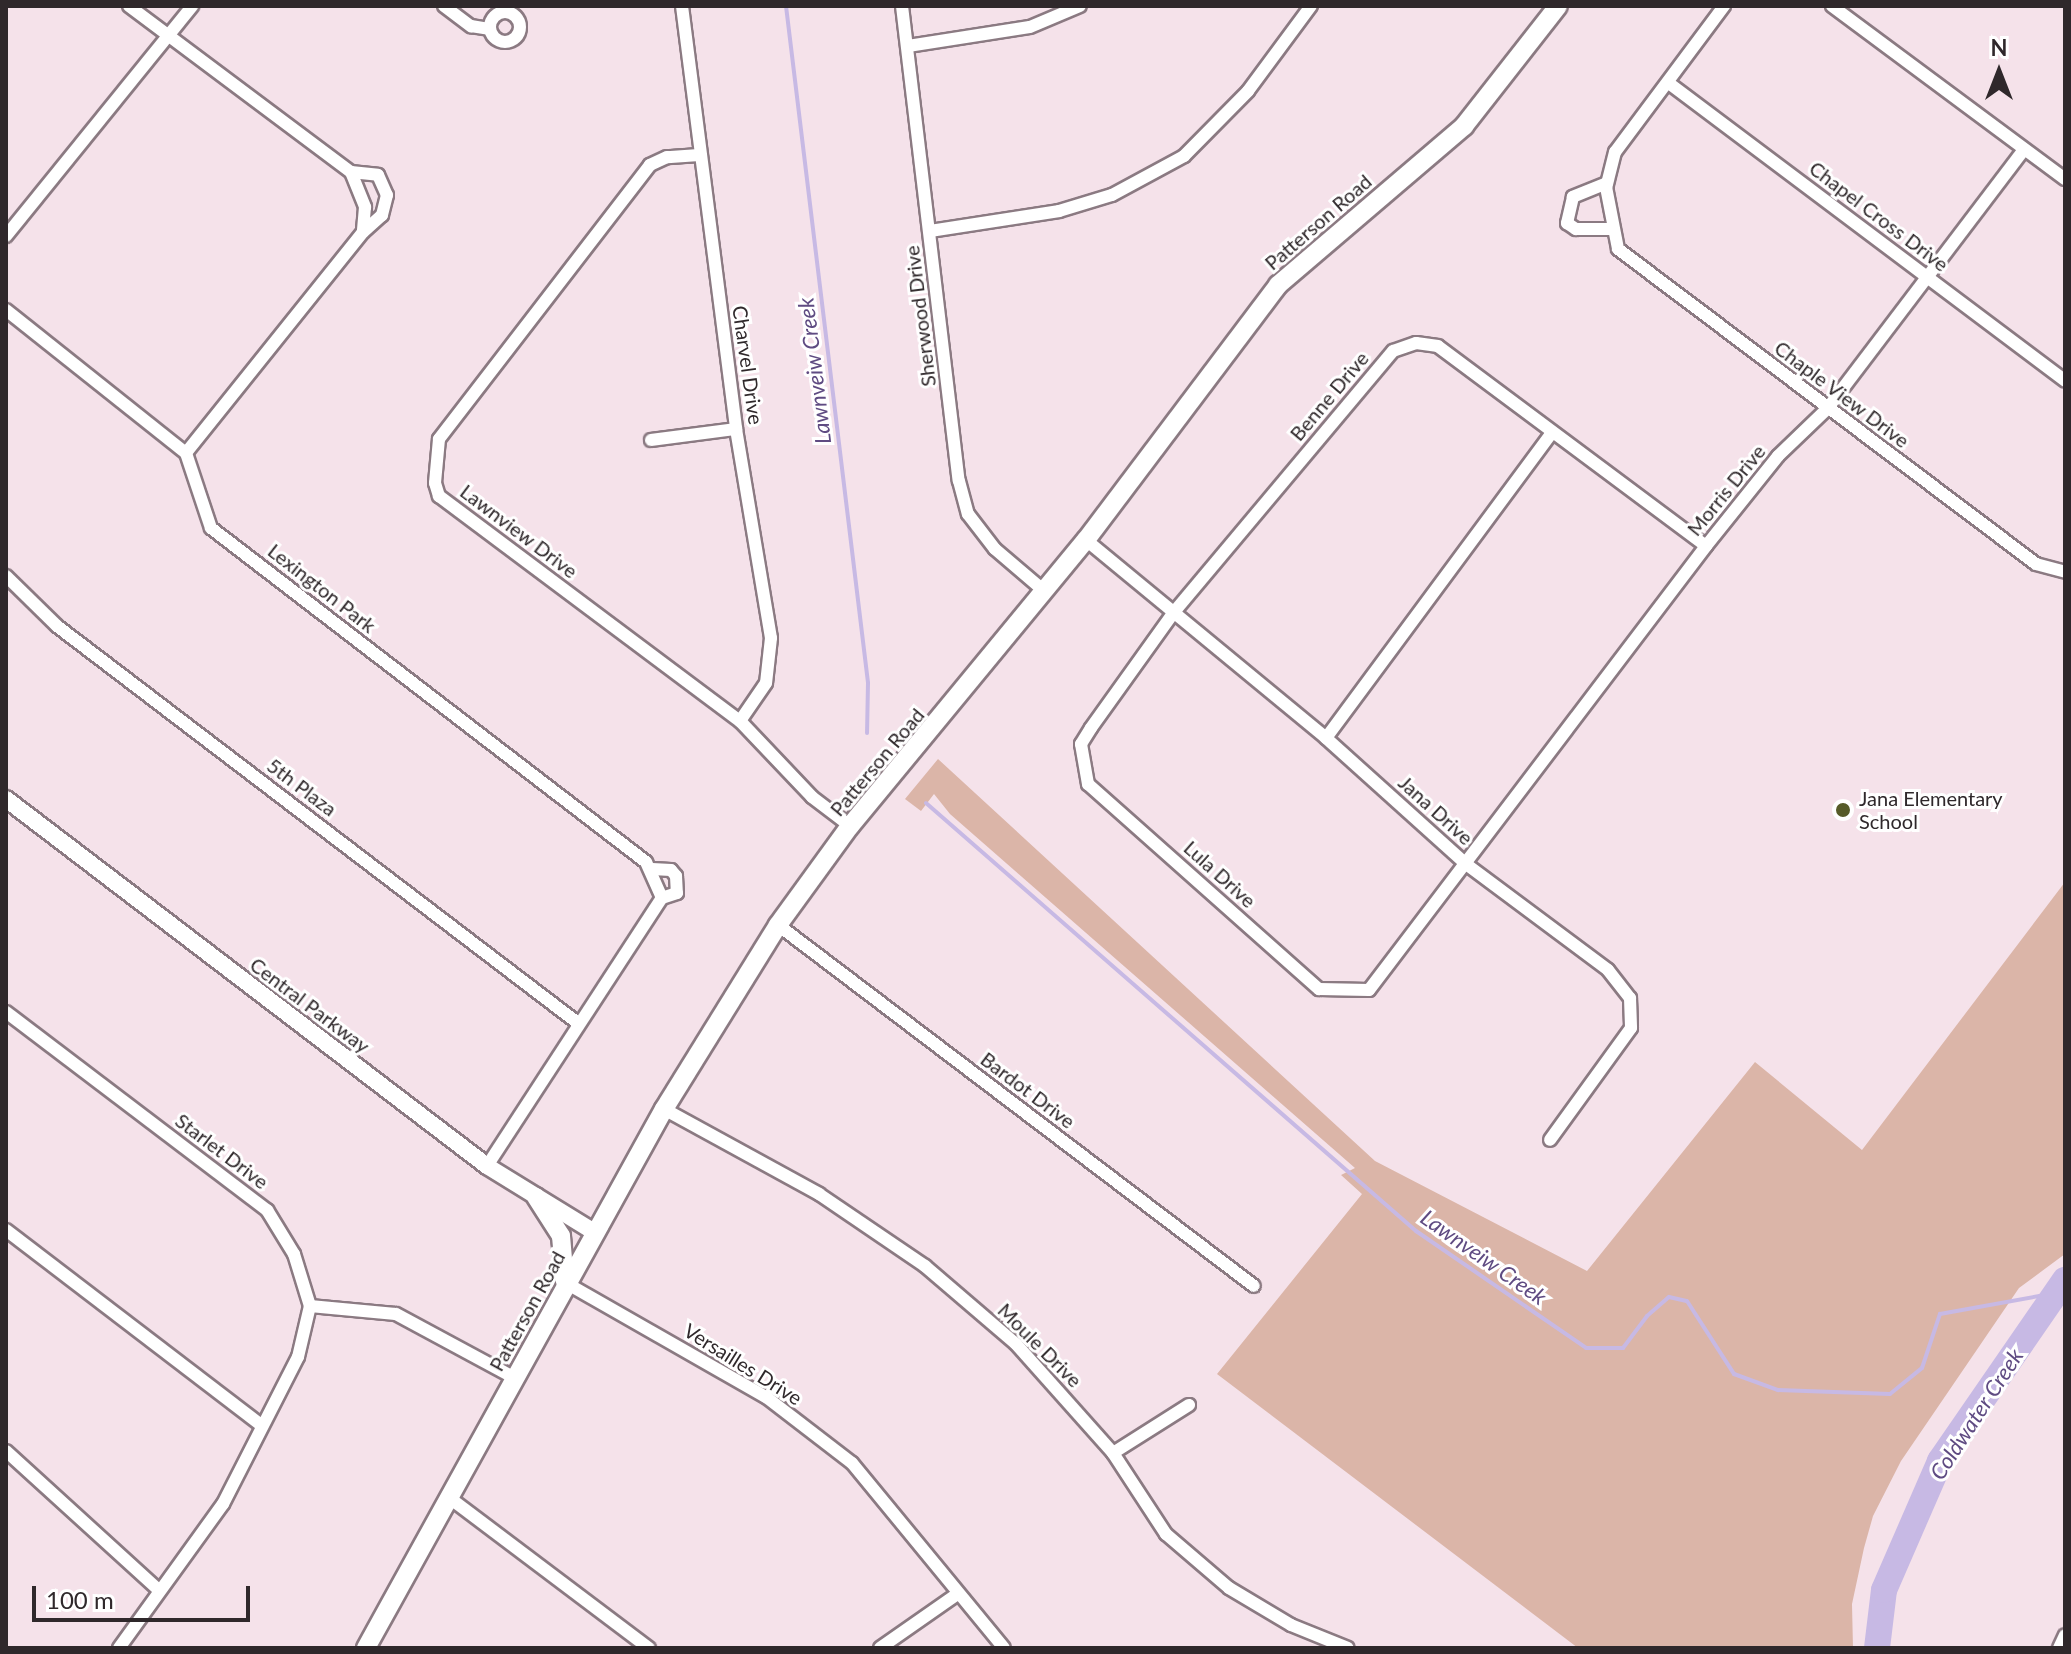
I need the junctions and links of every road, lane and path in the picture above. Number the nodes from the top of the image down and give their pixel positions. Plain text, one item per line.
1 (129, 6) edge
2 (192, 6) edge
3 (444, 6) edge
4 (682, 6) edge
5 (902, 6) edge
6 (1080, 6) edge
7 (1311, 6) edge
8 (1558, 6) edge
9 (1724, 6) edge
10 (1832, 6) edge
11 (489, 29) dead end
12 (168, 36) junction
13 (908, 46) junction
14 (1670, 84) junction
15 (2024, 149) junction
16 (699, 155) junction
17 (351, 172) junction
18 (2065, 179) edge
19 (1607, 183) junction
20 (1610, 229) junction
21 (930, 231) junction
22 (363, 232) junction
23 (6, 236) edge
24 (1926, 277) junction
25 (6, 310) edge
26 (2065, 381) edge
27 (1827, 409) junction
28 (736, 429) junction
29 (1552, 433) junction
30 (651, 440) dead end
31 (186, 453) junction
32 (1086, 540) junction
33 (1706, 546) junction
34 (2065, 572) edge
35 (6, 576) edge
36 (1043, 590) junction
37 (1174, 612) junction
38 (740, 721) junction
39 (1326, 738) junction
40 (6, 799) edge
41 (850, 826) junction
42 (1466, 864) junction
43 (652, 869) junction
44 (662, 898) junction
45 (778, 925) junction
46 (6, 1012) edge
47 (579, 1024) junction
48 (664, 1109) junction
49 (1550, 1140) dead end
50 (487, 1166) junction
51 (536, 1197) junction
52 (6, 1230) edge
53 (596, 1233) junction
54 (566, 1285) junction
55 (1254, 1286) dead end
56 (310, 1306) junction
57 (515, 1378) junction
58 (1189, 1405) dead end
59 (261, 1425) junction
60 (6, 1451) edge
61 (1113, 1453) junction
62 (451, 1499) junction
63 (159, 1590) junction
64 (956, 1595) junction
65 (2065, 1635) edge
66 (119, 1648) edge
67 (366, 1648) edge
68 (649, 1648) edge
69 (880, 1648) edge
70 (1004, 1648) edge
71 (1348, 1648) edge
72 (2059, 1648) edge

1 - 12 street
2 - 12 street
3 - 11 street
4 - 16 street, Charvel Drive
5 - 13 street, Sherwood Drive
6 - 13 street
7 - 21 street
8 - 32 main road, Patterson Road
9 - 14 street
10 - 15 street
12 - 17 street
12 - 23 street
13 - 21 street, Sherwood Drive
14 - 19 street
14 - 24 street, Chapel Cross Drive
15 - 18 street
15 - 24 street, Morris Drive
16 - 28 street, Charvel Drive
16 - 38 street, Lawnview Drive
17 - 22 street
17 - 22 street
19 - 20 street
19 - 20 street
20 - 27 street, Chaple View Drive
21 - 36 street, Sherwood Drive
22 - 31 street
24 - 26 street, Chapel Cross Drive
24 - 27 street, Morris Drive
25 - 31 street
27 - 33 street, Morris Drive
27 - 34 street, Chaple View Drive
28 - 30 street
28 - 38 street, Charvel Drive
29 - 33 street, Benne Drive
29 - 37 street, Benne Drive
29 - 39 street
31 - 43 street, Lexington Park
32 - 36 main road, Patterson Road
32 - 37 street, Jana Drive
33 - 42 street, Morris Drive
35 - 47 street, 5th Plaza
36 - 41 main road, Patterson Road
37 - 39 street, Jana Drive
37 - 42 street, Lula Drive
38 - 41 street, Lawnview Drive
39 - 42 street, Jana Drive
40 - 50 street, Central Parkway
41 - 45 main road, Patterson Road
42 - 49 street, Jana Drive
43 - 44 street
43 - 44 street, Lexington Park
44 - 47 street
45 - 48 main road, Patterson Road
45 - 55 street, Bardot Drive
46 - 56 street, Starlet Drive
47 - 50 street
48 - 53 main road, Patterson Road
48 - 61 street, Moule Drive
50 - 51 street, Central Parkway
51 - 53 street, Central Parkway
51 - 54 main road
52 - 59 street
53 - 54 main road, Patterson Road
54 - 57 main road, Patterson Road
54 - 64 street, Versailles Drive
56 - 57 street
56 - 59 street
57 - 62 main road, Patterson Road
58 - 61 street
59 - 63 street
60 - 63 street
61 - 71 street, Moule Drive
62 - 67 main road, Patterson Road
62 - 68 street
63 - 66 street
64 - 69 street
64 - 70 street, Versailles Drive
65 - 72 street

